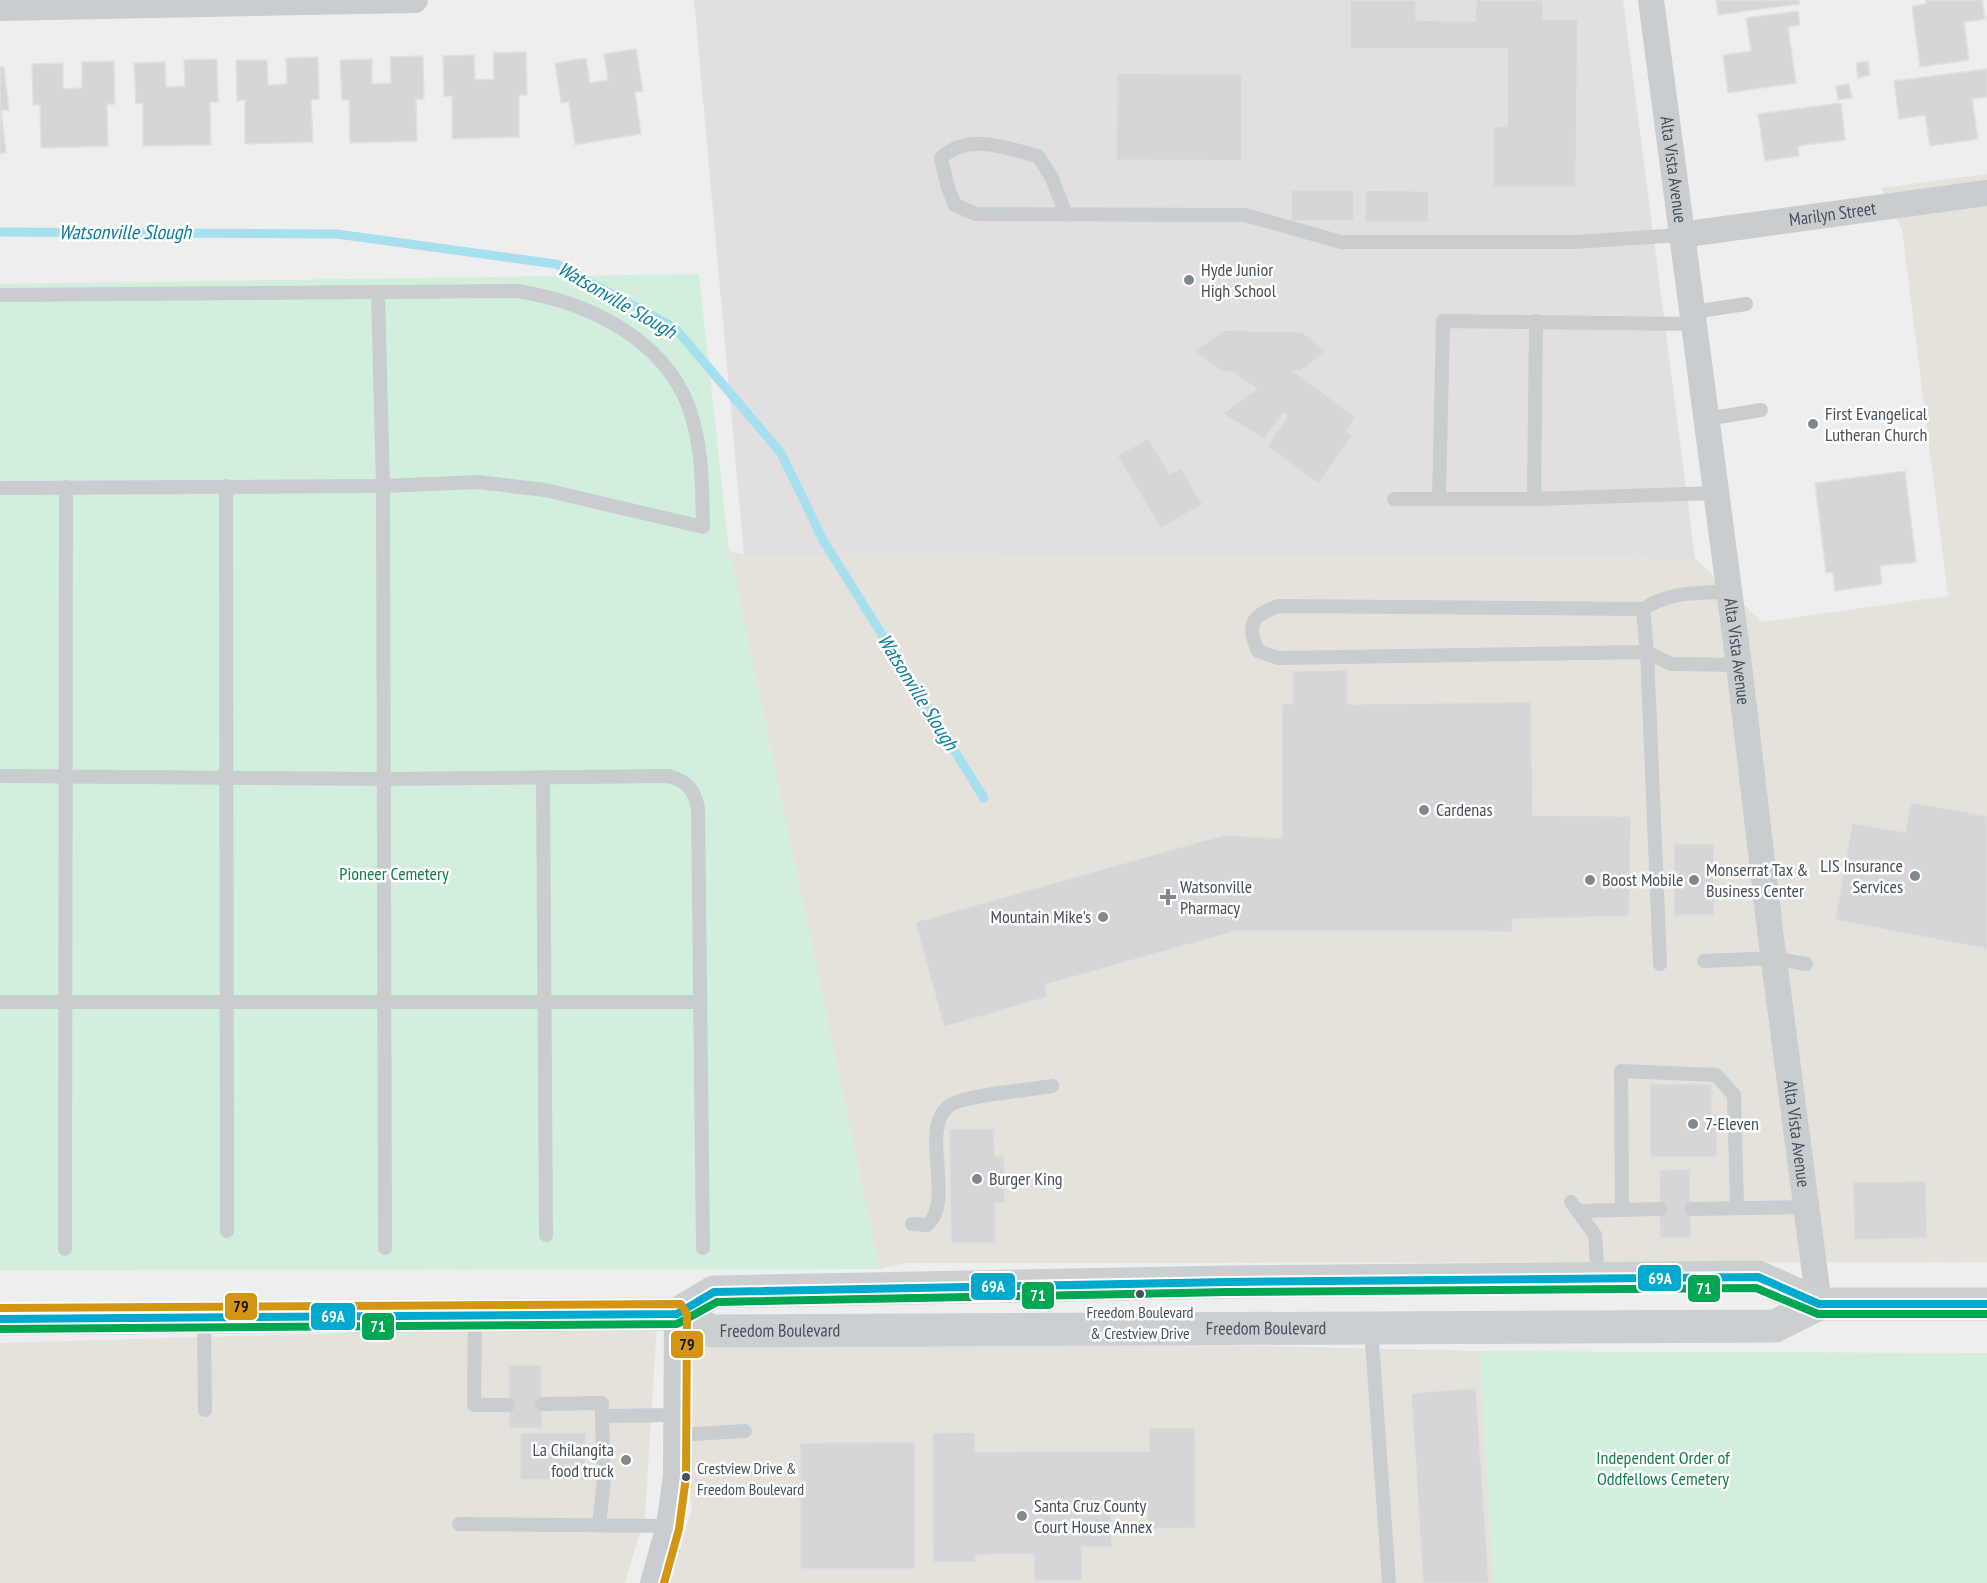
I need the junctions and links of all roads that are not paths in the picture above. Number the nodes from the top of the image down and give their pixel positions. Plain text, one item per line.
1 (415, 0) edge
2 (1651, 0) edge
3 (271, 1) edge
4 (0, 8) edge
5 (1987, 193) edge
6 (1066, 215) junction
7 (1680, 235) junction
8 (378, 293) junction
9 (0, 295) edge
10 (1746, 304) dead end
11 (1694, 318) junction
12 (1536, 321) junction
13 (1761, 410) dead end
14 (1707, 419) junction
15 (226, 486) junction
16 (383, 486) junction
17 (66, 487) junction
18 (0, 488) edge
19 (1716, 493) junction
20 (1394, 499) dead end
21 (1439, 499) junction
22 (1534, 499) junction
23 (1729, 592) junction
24 (1643, 609) junction
25 (1647, 652) junction
26 (1739, 665) junction
27 (0, 776) edge
28 (65, 777) junction
29 (225, 778) junction
30 (385, 778) junction
31 (543, 778) junction
32 (1774, 958) junction
33 (1704, 961) dead end
34 (1660, 964) dead end
35 (1806, 964) dead end
36 (543, 1000) junction
37 (65, 1001) junction
38 (0, 1002) edge
39 (227, 1002) junction
40 (700, 1002) junction
41 (386, 1003) junction
42 (1052, 1086) dead end
43 (1806, 1207) junction
44 (1737, 1208) junction
45 (1660, 1209) dead end
46 (1690, 1209) dead end
47 (1622, 1210) junction
48 (912, 1224) dead end
49 (227, 1231) dead end
50 (546, 1235) dead end
51 (385, 1248) dead end
52 (703, 1248) dead end
53 (65, 1249) dead end
54 (1598, 1279) junction
55 (1819, 1304) junction
56 (1987, 1304) edge
57 (677, 1314) junction
58 (475, 1315) junction
59 (204, 1317) junction
60 (0, 1318) edge
61 (1371, 1327) junction
62 (542, 1404) dead end
63 (508, 1405) dead end
64 (205, 1410) dead end
65 (602, 1416) junction
66 (677, 1425) junction
67 (745, 1431) dead end
68 (459, 1524) dead end
69 (599, 1525) junction
70 (669, 1526) junction
71 (652, 1583) edge
72 (1389, 1583) edge

1 - 3 street
2 - 7 street, Alta Vista Avenue
3 - 4 street
5 - 7 street, Marilyn Street
6 - 6 lane
6 - 7 lane
7 - 11 street, Alta Vista Avenue
8 - 9 lane
8 - 16 lane
8 - 16 lane
10 - 11 lane
11 - 12 lane
11 - 14 street, Alta Vista Avenue
12 - 21 lane
12 - 22 lane
13 - 14 lane
14 - 19 street, Alta Vista Avenue
15 - 16 lane
15 - 17 lane
15 - 29 lane
16 - 30 lane
17 - 18 lane
17 - 28 lane
19 - 22 lane
19 - 23 street, Alta Vista Avenue
20 - 21 lane
21 - 22 lane
23 - 24 lane
23 - 26 street, Alta Vista Avenue
24 - 25 lane
24 - 25 lane
25 - 26 lane
25 - 34 lane
26 - 32 street, Alta Vista Avenue
27 - 28 lane
28 - 29 lane
28 - 37 lane
29 - 30 lane
29 - 39 lane
30 - 31 lane
30 - 41 lane
31 - 36 lane
31 - 40 lane
32 - 33 lane
32 - 35 lane
32 - 43 street, Alta Vista Avenue
36 - 40 lane
36 - 41 lane
36 - 50 lane
37 - 38 lane
37 - 39 lane
37 - 53 lane
39 - 41 lane
39 - 49 lane
40 - 52 lane
41 - 51 lane
42 - 48 lane
43 - 44 lane
43 - 55 street, Alta Vista Avenue
44 - 46 lane
44 - 47 lane
45 - 47 lane
47 - 54 lane
54 - 55 main road, Freedom Boulevard
54 - 57 main road, Freedom Boulevard
55 - 56 main road, Freedom Boulevard
55 - 61 main road, Freedom Boulevard
57 - 58 main road, Freedom Boulevard
57 - 61 main road, Freedom Boulevard
57 - 66 street
58 - 59 main road, Freedom Boulevard
58 - 63 lane
59 - 60 main road, Freedom Boulevard
59 - 64 lane
61 - 72 lane
62 - 65 lane
65 - 66 lane
65 - 69 lane
66 - 67 lane
66 - 70 street
68 - 69 lane
69 - 70 lane
70 - 71 street

